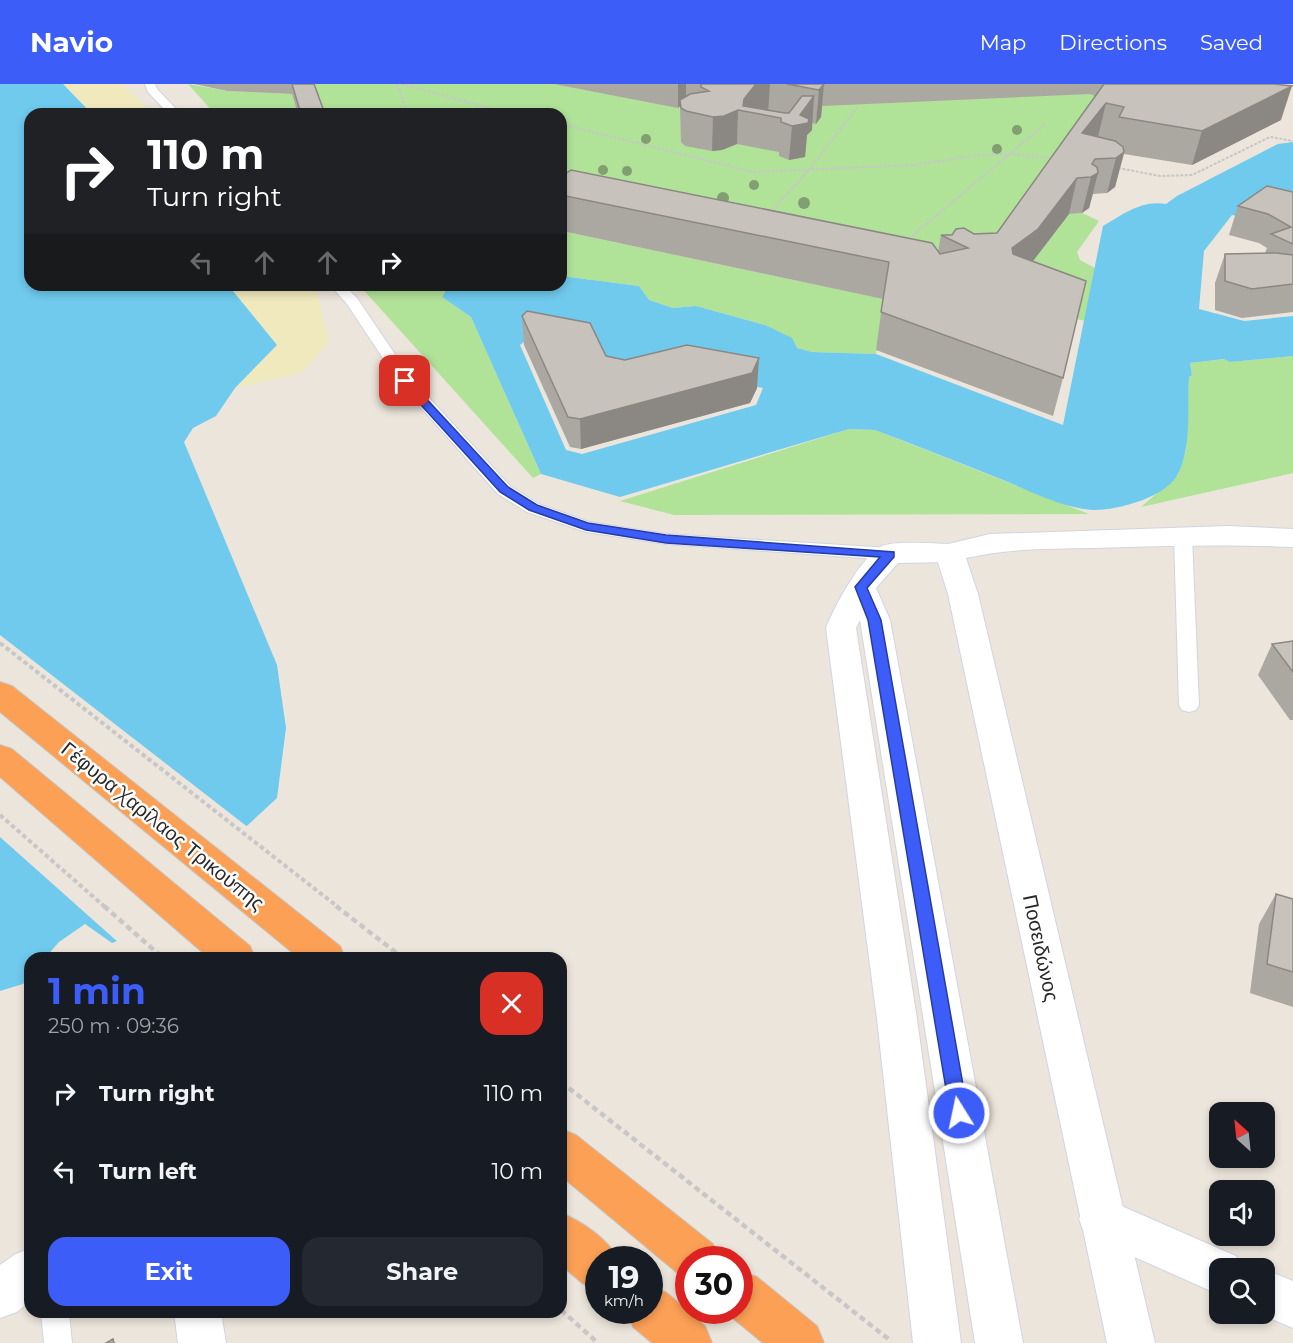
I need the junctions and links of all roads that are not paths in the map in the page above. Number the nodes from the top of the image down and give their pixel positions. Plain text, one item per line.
1 (150, 84) edge
2 (169, 108) edge
3 (343, 291) edge
4 (1183, 536) junction
5 (1293, 538) edge
6 (950, 553) junction
7 (890, 554) junction
8 (861, 587) junction
9 (0, 694) edge
10 (1189, 705) dead end
11 (0, 758) edge
12 (229, 952) edge
13 (319, 952) edge
14 (567, 1154) edge
15 (1101, 1219) junction
16 (567, 1240) edge
17 (680, 1246) edge
18 (585, 1256) edge
19 (1209, 1267) edge
20 (24, 1276) edge
21 (0, 1295) edge
22 (1275, 1297) edge
23 (753, 1305) edge
24 (1293, 1305) edge
25 (56, 1318) edge
26 (198, 1318) edge
27 (663, 1321) edge
28 (58, 1343) edge
29 (202, 1343) edge
30 (688, 1343) edge
31 (800, 1343) edge
32 (938, 1343) edge
33 (999, 1343) edge
34 (1131, 1343) edge

1 - 2 lane
3 - 7 lane
4 - 5 street
4 - 6 street
4 - 10 lane
6 - 7 street
6 - 15 street, Ποσειδώνος
7 - 8 street
8 - 32 street
8 - 33 street
9 - 13 highway, Γέφυρα Χαρίλαος Τρικούπης
11 - 12 highway
14 - 17 highway
15 - 19 street
15 - 34 street, Ποσειδώνος
16 - 18 highway
20 - 21 street
22 - 24 street
23 - 31 highway
25 - 28 lane
26 - 29 street
27 - 30 highway

